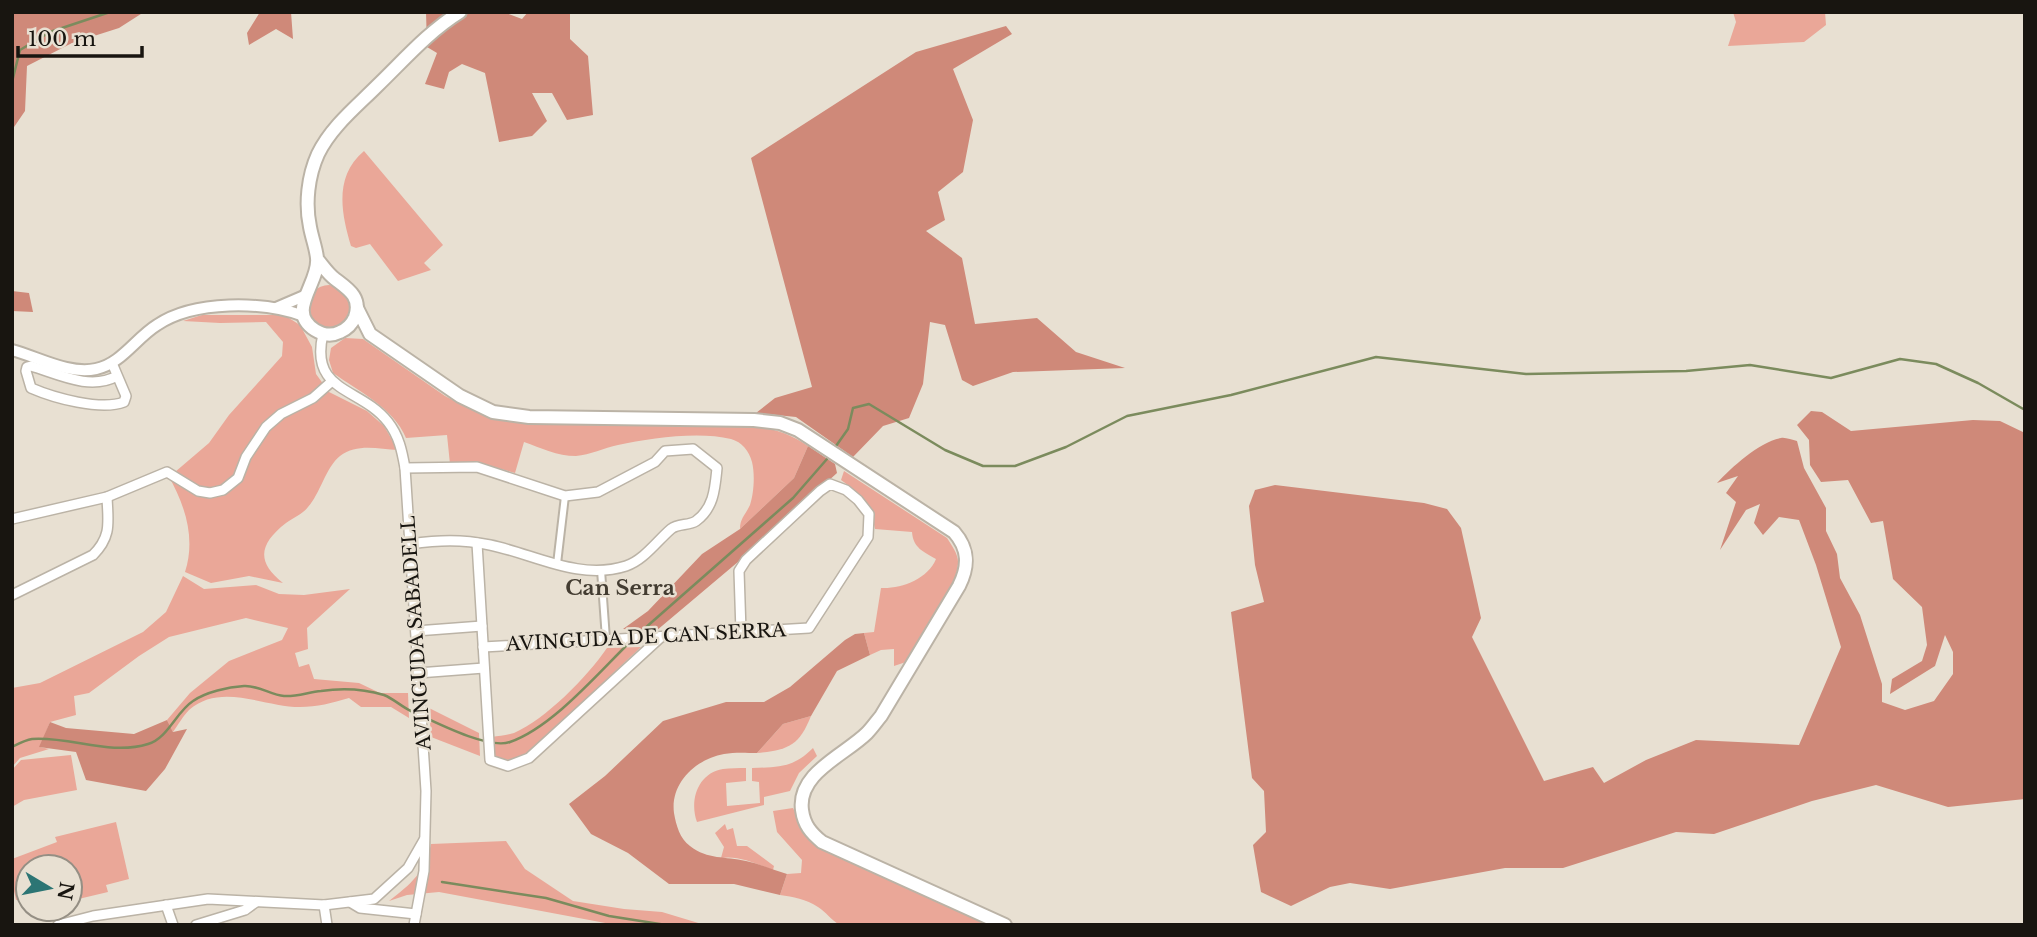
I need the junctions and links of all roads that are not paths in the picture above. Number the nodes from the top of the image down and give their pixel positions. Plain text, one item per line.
1 (460, 12) edge
2 (317, 259) junction
3 (338, 281) junction
4 (308, 291) junction
5 (276, 307) junction
6 (356, 308) junction
7 (304, 316) junction
8 (343, 331) junction
9 (323, 334) junction
10 (370, 334) junction
11 (12, 350) edge
12 (112, 363) junction
13 (117, 376) junction
14 (331, 382) junction
15 (405, 468) junction
16 (565, 496) junction
17 (107, 497) junction
18 (12, 519) edge
19 (477, 543) junction
20 (410, 544) junction
21 (557, 564) junction
22 (601, 570) junction
23 (12, 596) edge
24 (482, 626) junction
25 (416, 631) junction
26 (741, 632) junction
27 (662, 636) junction
28 (606, 639) junction
29 (483, 647) junction
30 (484, 668) junction
31 (418, 673) junction
32 (425, 837) junction
33 (256, 901) junction
34 (351, 902) junction
35 (166, 905) junction
36 (324, 905) junction
37 (416, 914) junction
38 (88, 921) edge
39 (326, 924) edge
40 (58, 925) edge
41 (173, 925) edge
42 (196, 925) edge
43 (414, 925) edge
44 (1005, 925) edge

1 - 2 main road
2 - 3 main road
2 - 4 main road
3 - 4 main road
3 - 6 main road
4 - 5 street
4 - 7 main road
5 - 7 street
5 - 12 street
6 - 8 main road
6 - 10 main road
7 - 9 main road
8 - 9 main road
8 - 10 main road
9 - 14 street
10 - 44 main road
11 - 12 street
12 - 13 street
13 - 13 street
14 - 15 street, AVINGUDA SABADELL
14 - 17 street
15 - 16 street
15 - 20 street, AVINGUDA SABADELL
16 - 21 street
16 - 22 street
17 - 18 street
17 - 23 street
19 - 20 street
19 - 21 street
19 - 24 street
20 - 25 street, AVINGUDA SABADELL
21 - 22 street
22 - 28 street
24 - 25 street
24 - 29 street
25 - 31 street, AVINGUDA SABADELL
26 - 26 street, AVINGUDA DE CAN SERRA
26 - 27 street, AVINGUDA DE CAN SERRA
27 - 28 street, AVINGUDA DE CAN SERRA
27 - 30 street
28 - 29 street, AVINGUDA DE CAN SERRA
29 - 30 street
30 - 31 street
31 - 32 street, AVINGUDA SABADELL
32 - 34 street, AVINGUDA SABADELL
32 - 37 street
33 - 35 street, AVINGUDA SABADELL
33 - 36 street, AVINGUDA SABADELL
33 - 42 street
34 - 36 street, AVINGUDA SABADELL
34 - 37 street
35 - 38 street, AVINGUDA SABADELL
35 - 41 street
36 - 39 street
37 - 43 street
38 - 40 street, AVINGUDA SABADELL

